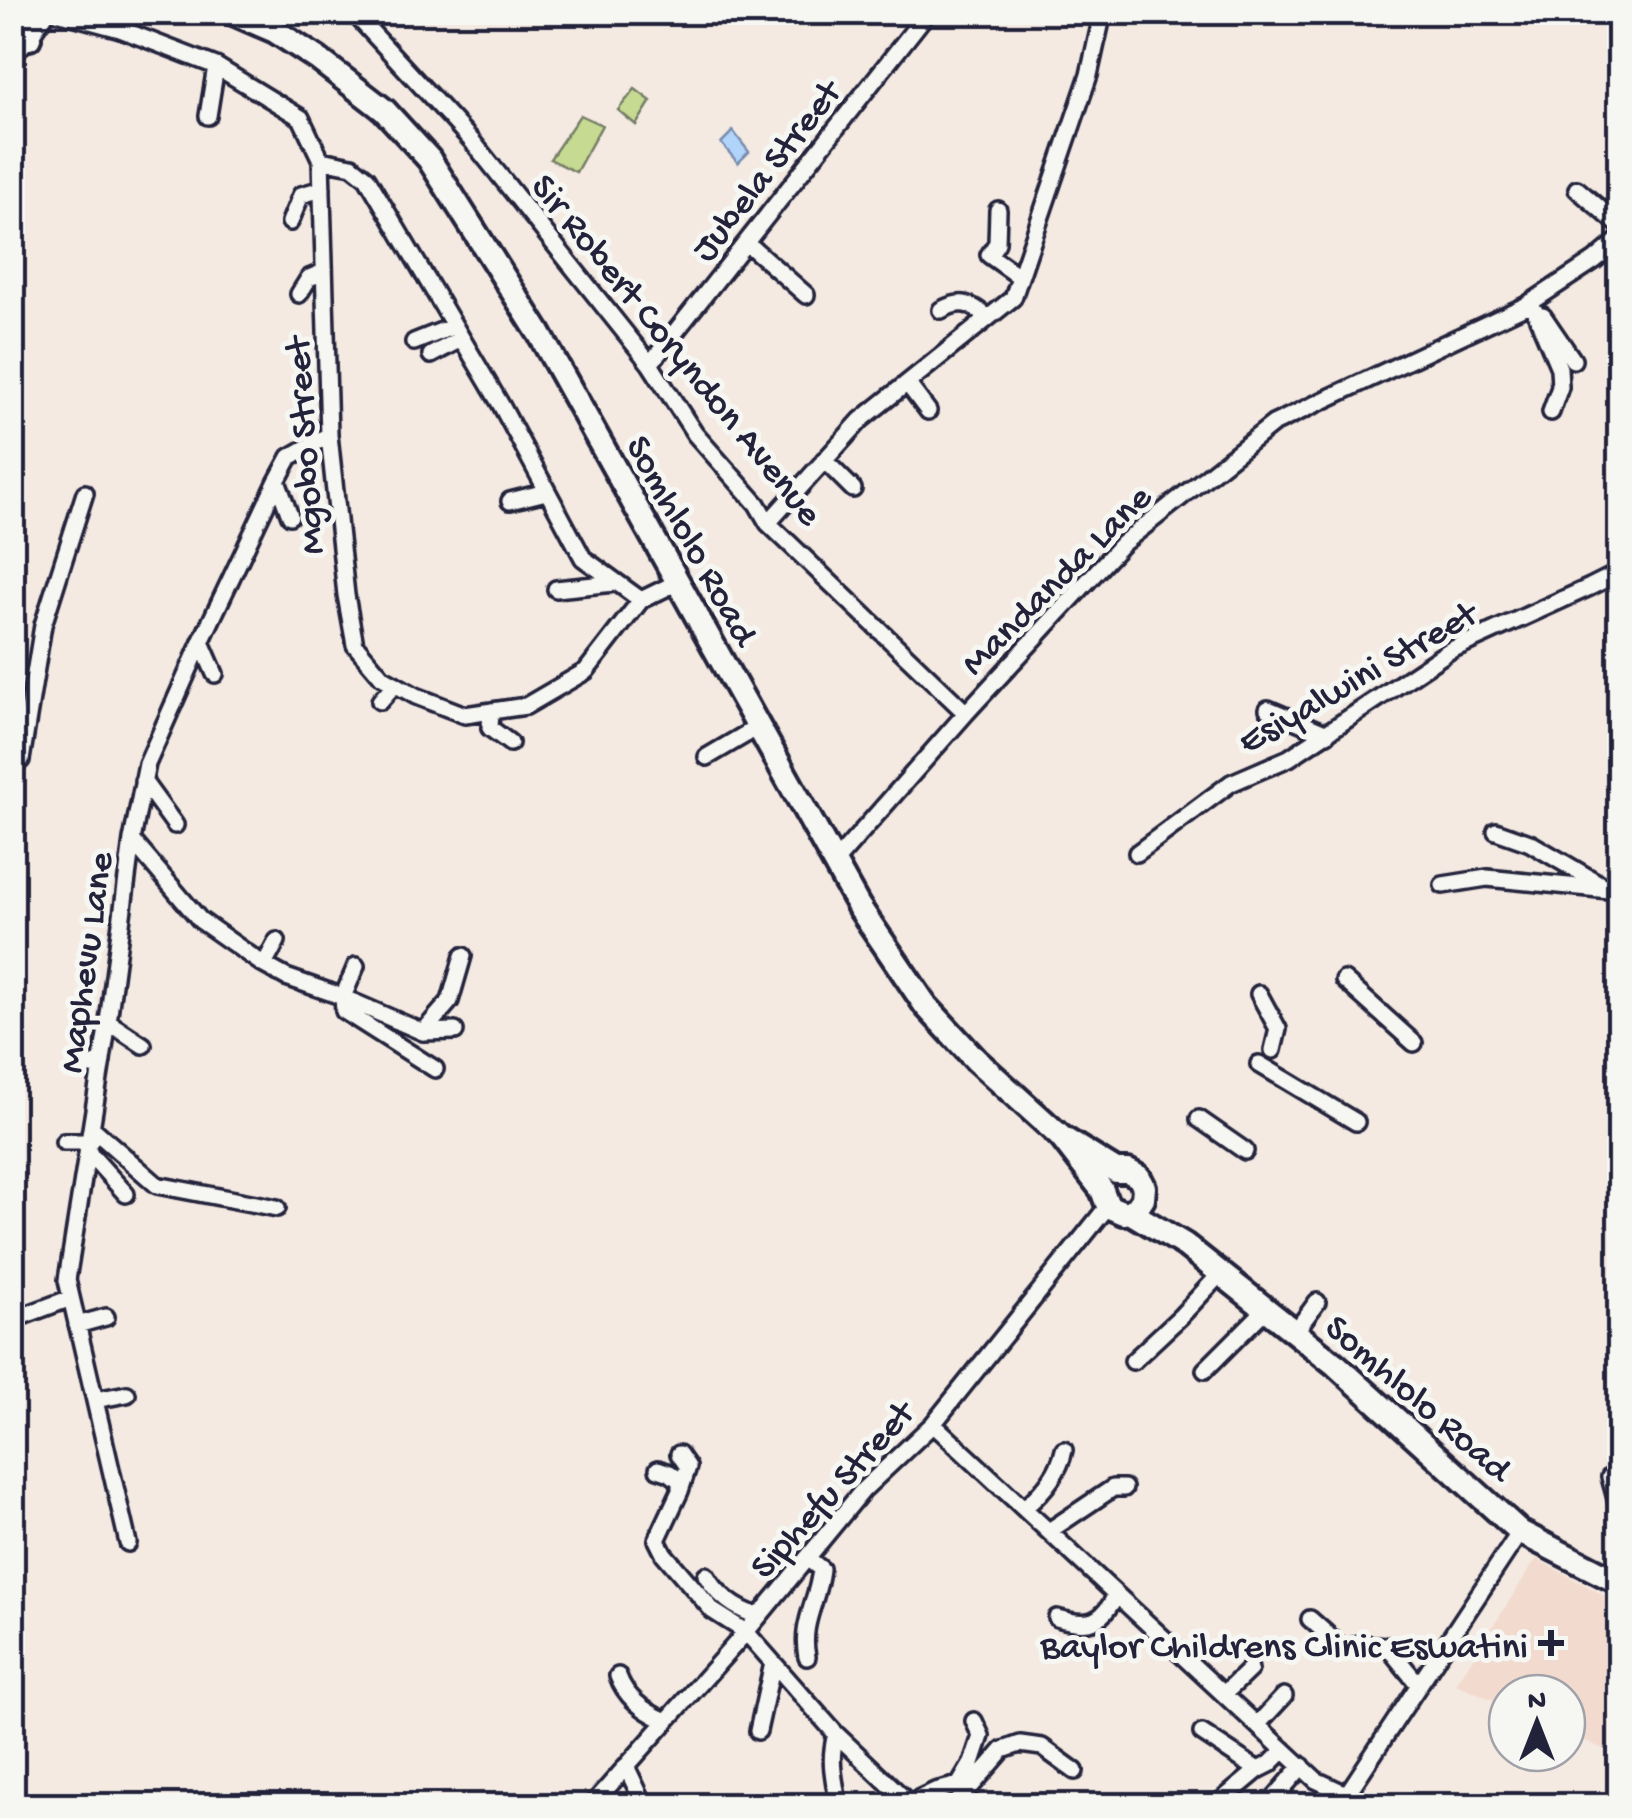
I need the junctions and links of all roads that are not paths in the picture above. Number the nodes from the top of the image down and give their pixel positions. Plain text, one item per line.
1 (24, 12) edge
2 (47, 12) edge
3 (57, 12) edge
4 (231, 12) edge
5 (353, 12) edge
6 (928, 12) edge
7 (1102, 12) edge
8 (29, 38) junction
9 (12, 56) edge
10 (216, 66) junction
11 (208, 116) dead end
12 (321, 160) junction
13 (322, 189) junction
14 (1577, 189) dead end
15 (998, 210) dead end
16 (290, 222) dead end
17 (1620, 226) edge
18 (1620, 239) edge
19 (747, 243) junction
20 (324, 272) junction
21 (1020, 277) junction
22 (299, 294) dead end
23 (806, 295) dead end
24 (1531, 302) junction
25 (941, 310) dead end
26 (988, 318) junction
27 (458, 333) junction
28 (414, 342) dead end
29 (432, 355) dead end
30 (1572, 360) dead end
31 (650, 364) junction
32 (906, 383) junction
33 (928, 411) dead end
34 (1550, 412) dead end
35 (329, 435) junction
36 (824, 460) junction
37 (277, 481) junction
38 (853, 488) dead end
39 (546, 492) junction
40 (84, 494) dead end
41 (510, 502) dead end
42 (290, 516) dead end
43 (768, 523) junction
44 (1620, 572) edge
45 (614, 582) junction
46 (678, 582) junction
47 (556, 589) dead end
48 (641, 600) junction
49 (200, 642) junction
50 (215, 674) dead end
51 (395, 684) junction
52 (380, 701) dead end
53 (1268, 709) dead end
54 (491, 711) junction
55 (966, 713) junction
56 (758, 727) junction
57 (1326, 734) junction
58 (510, 743) dead end
59 (708, 757) dead end
60 (21, 760) dead end
61 (144, 781) junction
62 (175, 825) dead end
63 (1496, 831) dead end
64 (132, 840) junction
65 (1137, 853) dead end
66 (834, 863) junction
67 (1443, 885) dead end
68 (277, 941) dead end
69 (464, 956) dead end
70 (264, 965) junction
71 (356, 966) dead end
72 (1344, 980) dead end
73 (1259, 994) dead end
74 (343, 997) junction
75 (108, 1022) junction
76 (455, 1031) dead end
77 (423, 1032) junction
78 (1414, 1043) dead end
79 (143, 1045) dead end
80 (1273, 1050) dead end
81 (102, 1061) junction
82 (1259, 1064) dead end
83 (81, 1068) dead end
84 (435, 1070) dead end
85 (1200, 1120) dead end
86 (1356, 1122) dead end
87 (90, 1141) junction
88 (64, 1142) dead end
89 (1245, 1151) dead end
90 (126, 1194) dead end
91 (1120, 1195) junction
92 (277, 1208) dead end
93 (1221, 1273) junction
94 (71, 1298) junction
95 (1317, 1302) dead end
96 (1266, 1310) junction
97 (106, 1316) dead end
98 (12, 1320) edge
99 (78, 1325) junction
100 (1295, 1332) junction
101 (1132, 1361) dead end
102 (1205, 1370) dead end
103 (127, 1394) dead end
104 (95, 1400) junction
105 (933, 1424) junction
106 (1064, 1450) dead end
107 (679, 1454) dead end
108 (658, 1468) dead end
109 (1610, 1477) dead end
110 (1124, 1488) dead end
111 (680, 1491) junction
112 (1024, 1508) junction
113 (1620, 1513) edge
114 (1048, 1531) junction
115 (1520, 1532) junction
116 (128, 1543) dead end
117 (807, 1558) junction
118 (706, 1575) dead end
119 (1619, 1582) edge
120 (1116, 1594) junction
121 (758, 1616) junction
122 (1056, 1618) dead end
123 (1310, 1619) dead end
124 (746, 1632) junction
125 (808, 1658) dead end
126 (773, 1663) junction
127 (1250, 1670) dead end
128 (618, 1676) dead end
129 (1418, 1684) junction
130 (1224, 1694) junction
131 (1284, 1696) dead end
132 (666, 1721) junction
133 (974, 1721) dead end
134 (1257, 1725) junction
135 (758, 1731) dead end
136 (1202, 1733) dead end
137 (836, 1734) junction
138 (1284, 1750) junction
139 (626, 1766) junction
140 (1302, 1766) junction
141 (1075, 1770) dead end
142 (1258, 1770) junction
143 (1347, 1794) junction
144 (1268, 1804) edge
145 (910, 1805) edge
146 (590, 1806) edge
147 (645, 1806) edge
148 (838, 1806) edge
149 (954, 1806) edge
150 (1215, 1806) edge
151 (1372, 1806) edge

1 - 8 main road
2 - 8 street
3 - 10 street, Mgobo Street
4 - 46 main road, Somhlolo Road
5 - 31 street, Sir Robert Coryndon Avenue
6 - 19 street, Jubela Street
7 - 21 street
8 - 9 street
10 - 11 street
10 - 12 street, Mgobo Street
12 - 13 street, Mgobo Street
12 - 27 street
13 - 16 street
13 - 20 street, Mgobo Street
14 - 17 street
15 - 21 street
18 - 24 street, Mandanda Lane
19 - 23 street
19 - 31 street, Jubela Street
20 - 22 street
20 - 35 street, Mgobo Street
21 - 26 street
24 - 30 street
24 - 34 street
24 - 55 street, Mandanda Lane
25 - 26 street
26 - 32 street
27 - 28 street
27 - 29 street
27 - 39 street
31 - 43 street, Sir Robert Coryndon Avenue
32 - 33 street
32 - 36 street
35 - 37 street, Maphevu Lane
35 - 51 street, Mgobo Street
36 - 38 street
36 - 43 street
37 - 42 street
37 - 49 street, Maphevu Lane
39 - 41 street
39 - 45 street
40 - 60 street
43 - 55 street, Sir Robert Coryndon Avenue
44 - 57 street, Esiyalwini Street
45 - 47 street
45 - 48 street
46 - 48 street, Mgobo Street
46 - 56 main road, Somhlolo Road
48 - 54 street, Mgobo Street
49 - 50 street
49 - 61 street, Maphevu Lane
51 - 52 street
51 - 54 street, Mgobo Street
53 - 57 street
54 - 58 street
55 - 66 street, Mandanda Lane
56 - 59 street
56 - 66 main road, Somhlolo Road
57 - 65 street, Esiyalwini Street
61 - 62 street
61 - 64 street, Maphevu Lane
63 - 67 street
64 - 70 street
64 - 75 street, Maphevu Lane
66 - 91 main road, Somhlolo Road
68 - 70 street
69 - 77 street
70 - 74 street
71 - 74 street
72 - 78 street
73 - 80 street
74 - 77 street
74 - 84 street
75 - 79 street
75 - 81 street, Maphevu Lane
76 - 77 street
81 - 83 street
81 - 87 street, Maphevu Lane
82 - 86 street
85 - 89 street
87 - 88 street
87 - 90 street
87 - 92 street
87 - 94 street, Maphevu Lane
91 - 93 main road, Somhlolo Road
91 - 105 street, Siphefu Street
93 - 96 main road, Somhlolo Road
93 - 101 street
94 - 98 street
94 - 99 street, Maphevu Lane
95 - 100 street
96 - 100 main road, Somhlolo Road
96 - 102 street
97 - 99 street
99 - 104 street, Maphevu Lane
100 - 115 main road, Somhlolo Road
103 - 104 street
104 - 116 street, Maphevu Lane
105 - 112 street
105 - 117 street, Siphefu Street
106 - 112 street
107 - 111 street
108 - 111 street
109 - 113 street
110 - 114 street
111 - 124 street
112 - 114 street
114 - 120 street
115 - 119 main road, Somhlolo Road
115 - 129 street
117 - 121 street, Siphefu Street
117 - 125 street
118 - 121 street
120 - 122 street
120 - 130 street
121 - 124 street, Siphefu Street
123 - 129 street
124 - 126 street
124 - 132 street, Siphefu Street
126 - 135 street
126 - 137 street
127 - 130 street
128 - 132 street
129 - 143 street
130 - 134 street
131 - 134 street
132 - 139 street, Siphefu Street
133 - 145 street
134 - 138 street
136 - 142 street
137 - 145 street
137 - 148 street
138 - 140 street
138 - 142 street
139 - 146 street, Siphefu Street
139 - 147 street
140 - 143 street
140 - 144 street
141 - 149 street
142 - 150 street
143 - 151 street

